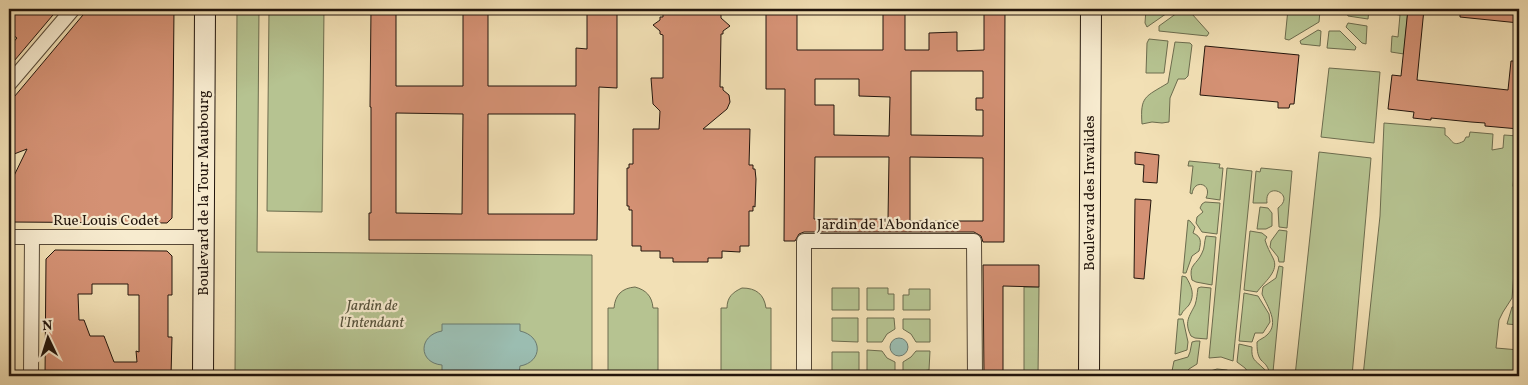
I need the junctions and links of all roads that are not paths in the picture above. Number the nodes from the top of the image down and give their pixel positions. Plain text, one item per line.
1 (73, 9) edge
2 (205, 9) edge
3 (1091, 9) edge
4 (9, 84) edge
5 (9, 237) edge
6 (204, 237) junction
7 (32, 238) junction
8 (31, 376) edge
9 (203, 376) edge
10 (804, 376) edge
11 (975, 376) edge
12 (1089, 376) edge

1 - 4 street
2 - 6 street, Boulevard de la Tour Maubourg
3 - 12 street, Boulevard des Invalides
5 - 7 street, Rue Louis Codet
6 - 7 street, Rue Louis Codet
6 - 9 street, Boulevard de la Tour Maubourg
7 - 8 street
10 - 11 street, Jardin de l'Abondance

